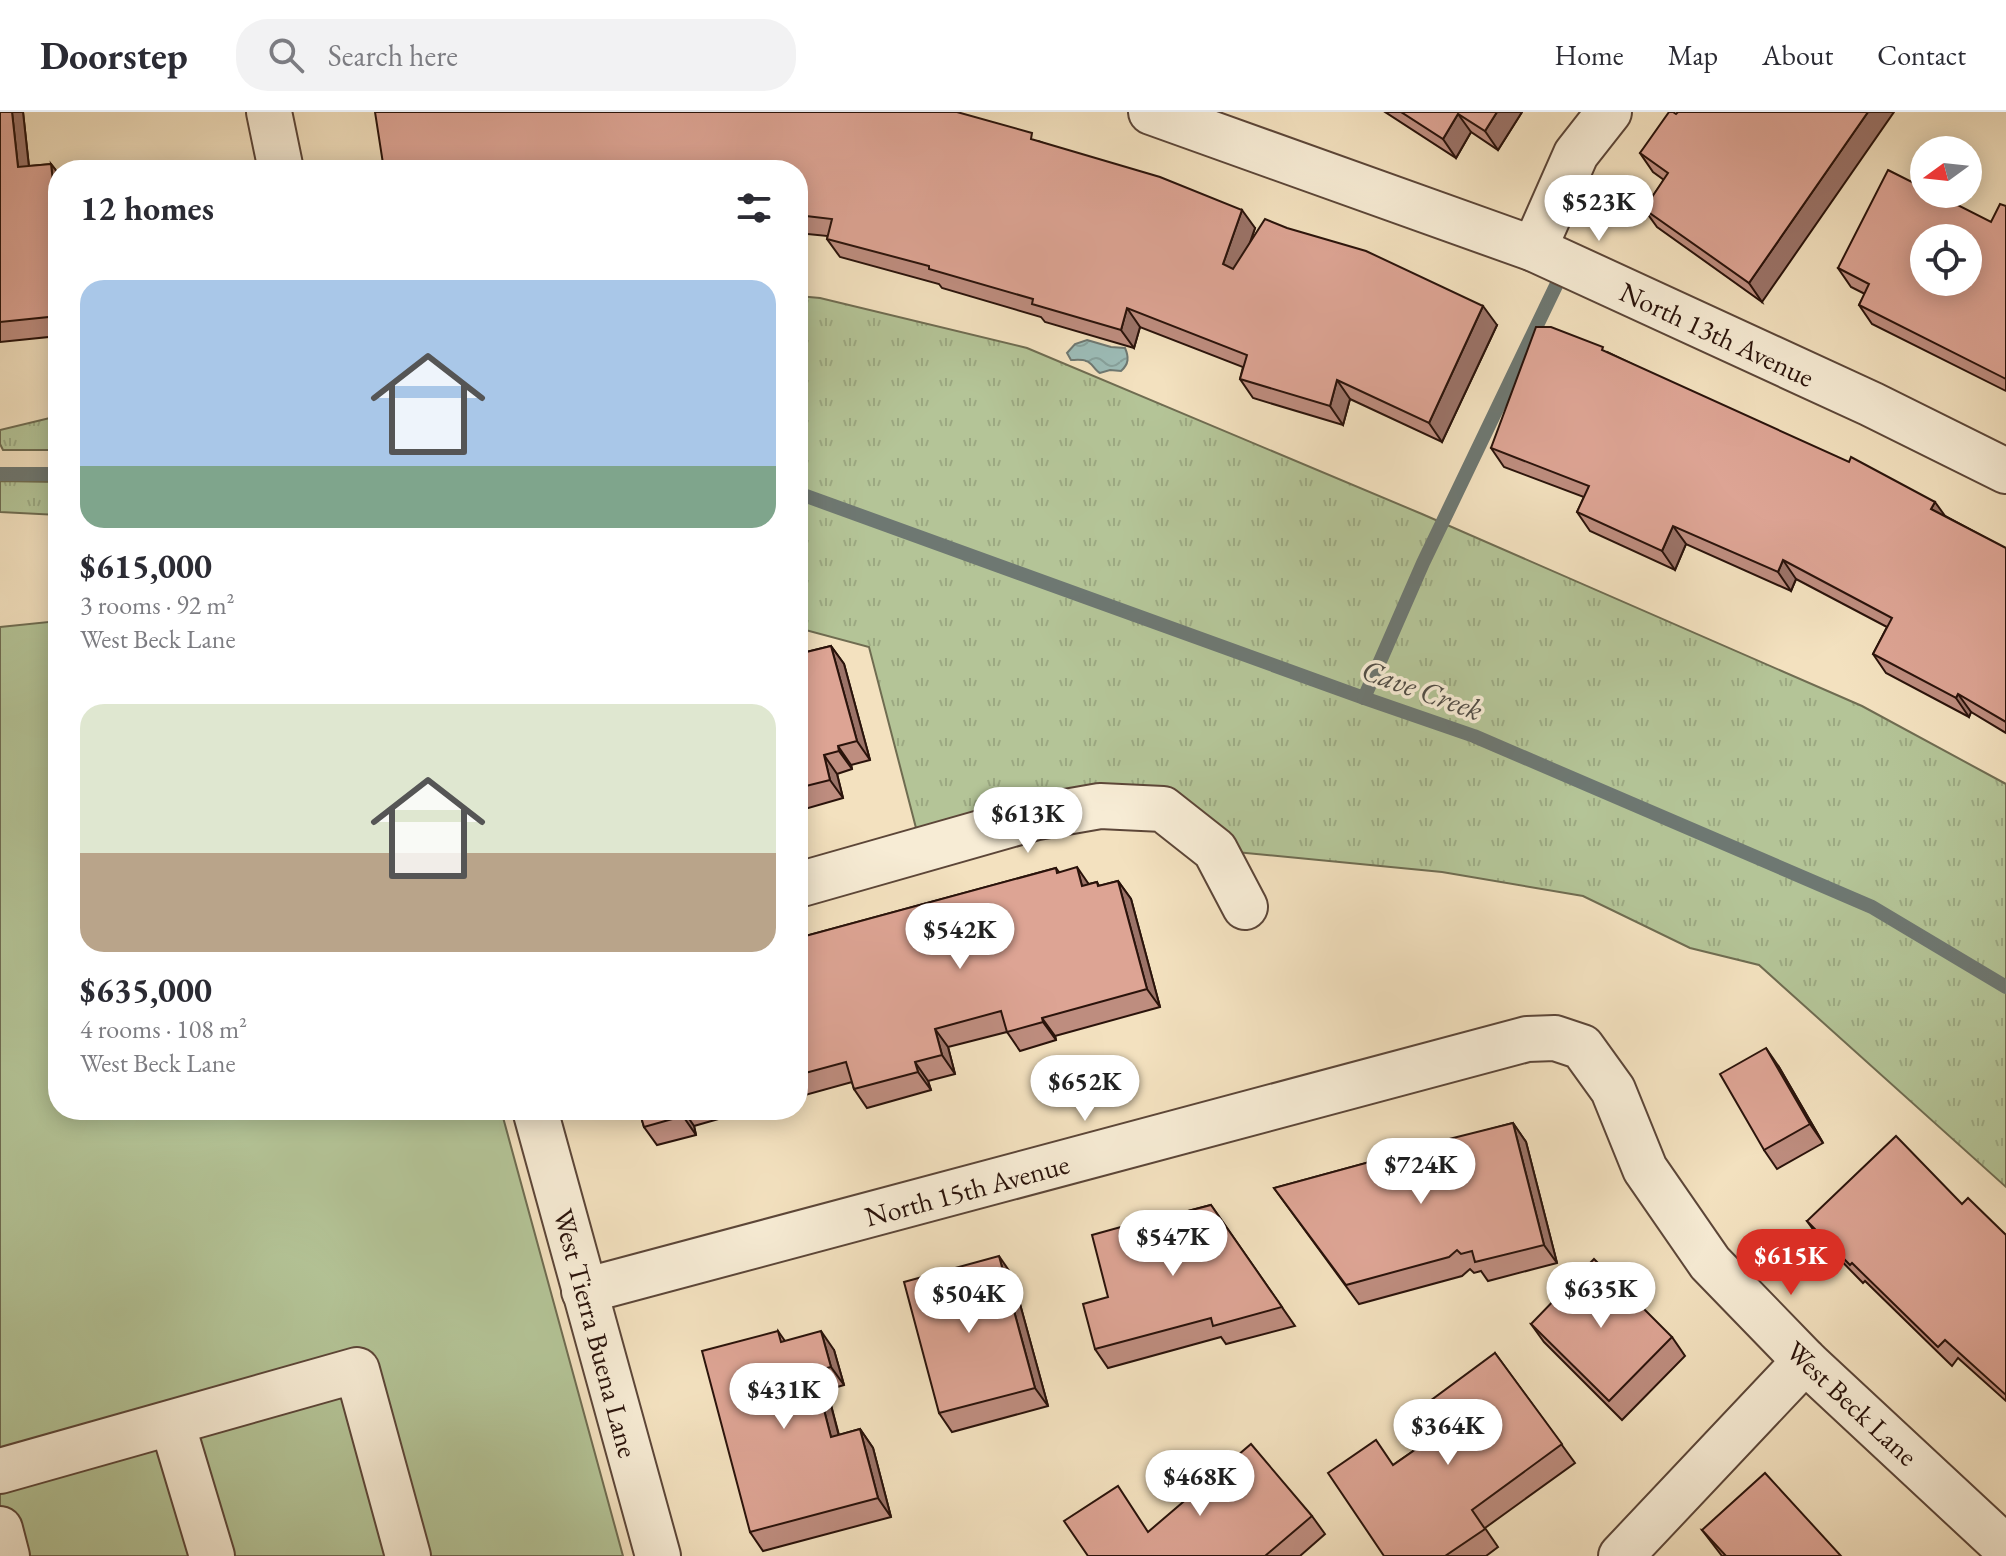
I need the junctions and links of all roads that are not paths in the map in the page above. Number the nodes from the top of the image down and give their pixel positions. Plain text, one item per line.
1 (269, 112) edge
2 (1151, 112) edge
3 (1609, 112) edge
4 (279, 160) edge
5 (1534, 249) junction
6 (2006, 471) edge
7 (808, 882) edge
8 (1245, 907) dead end
9 (1582, 1047) joint
10 (538, 1120) edge
11 (584, 1291) junction
12 (1805, 1361) junction
13 (172, 1423) junction
14 (0, 1471) edge
15 (0, 1529) edge
16 (2006, 1548) edge
17 (7, 1556) edge
18 (212, 1556) edge
19 (408, 1556) edge
20 (658, 1556) edge
21 (1621, 1556) edge

1 - 4 street
2 - 5 street, North 13th Avenue
3 - 5 street
5 - 6 street, North 13th Avenue
7 - 8 street
9 - 11 street, North 15th Avenue
9 - 12 street, West Beck Lane
10 - 11 street, West Tierra Buena Lane
11 - 20 street, West Tierra Buena Lane
12 - 16 street, West Beck Lane
12 - 21 street
13 - 14 street
13 - 18 street
13 - 19 street
15 - 17 street

